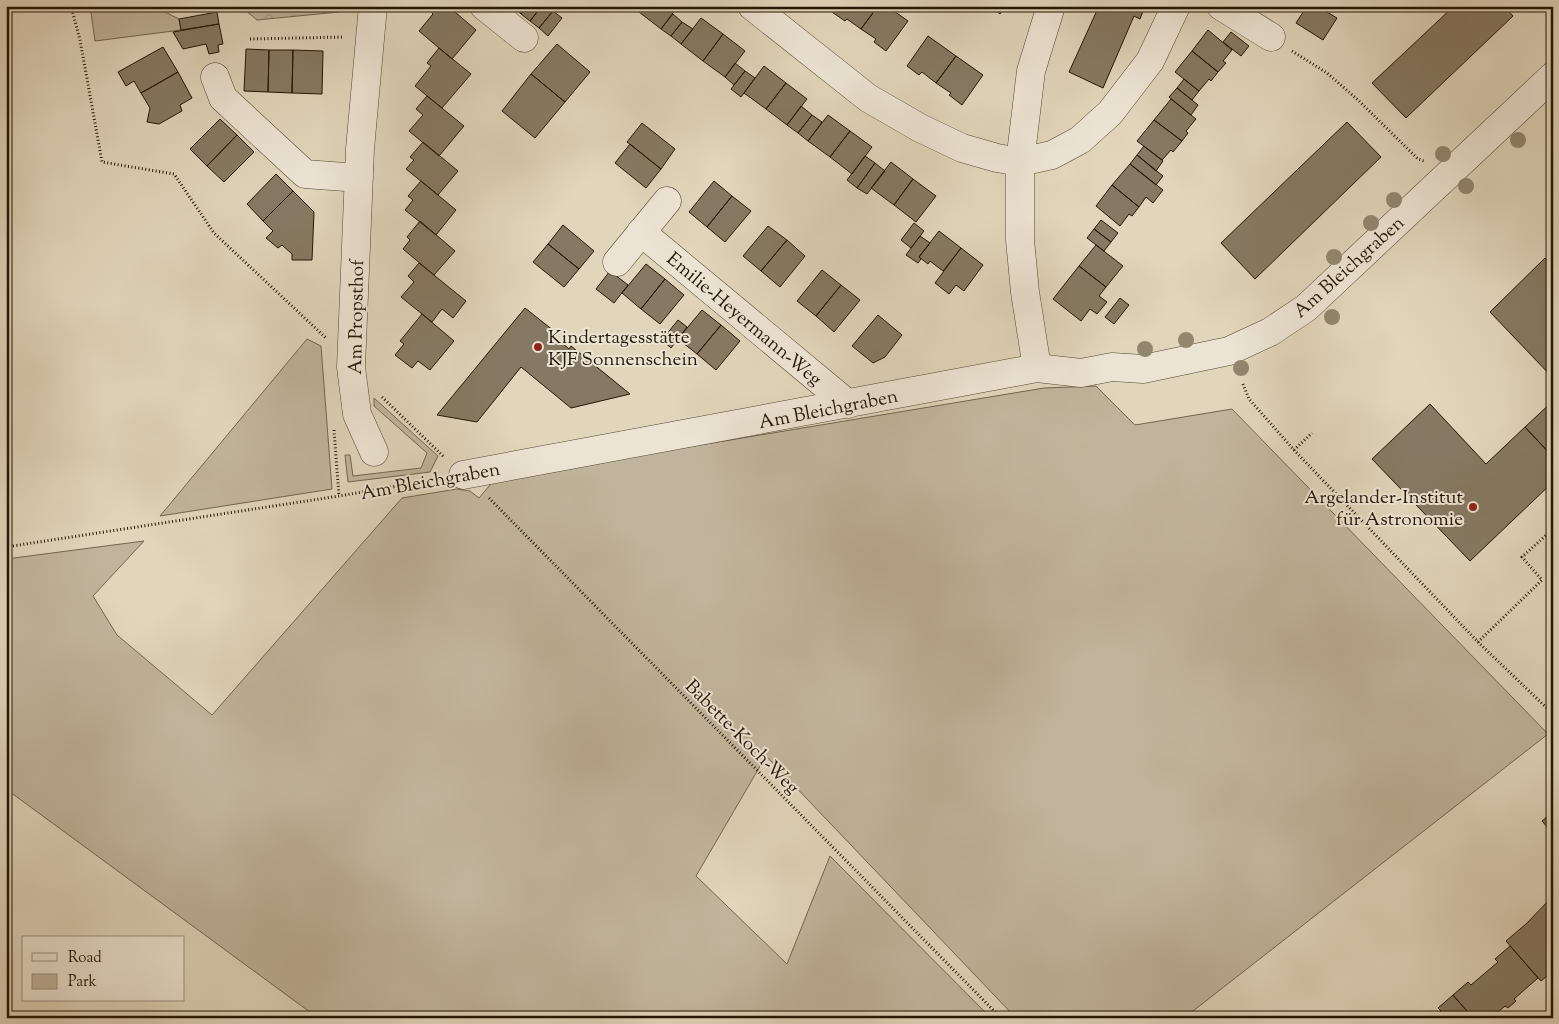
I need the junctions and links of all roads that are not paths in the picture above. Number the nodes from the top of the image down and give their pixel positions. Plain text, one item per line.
1 (373, 6) edge
2 (484, 6) edge
3 (752, 6) edge
4 (1051, 6) edge
5 (1176, 6) edge
6 (1221, 6) edge
7 (1271, 37) dead end
8 (524, 38) dead end
9 (1553, 76) edge
10 (214, 77) dead end
11 (1020, 162) junction
12 (359, 178) junction
13 (667, 201) dead end
14 (641, 232) junction
15 (617, 262) dead end
16 (1037, 368) junction
17 (848, 404) junction
18 (374, 452) dead end
19 (463, 475) road end

1 - 12 street, Am Propsthof
2 - 8 street
3 - 11 street
4 - 11 street
5 - 11 street
6 - 7 street
9 - 16 street, Am Bleichgraben
10 - 12 street
11 - 16 street
12 - 18 street, Am Propsthof
13 - 14 street
14 - 15 street
14 - 17 street, Emilie-Heyermann-Weg
16 - 17 street, Am Bleichgraben
17 - 19 street, Am Bleichgraben

